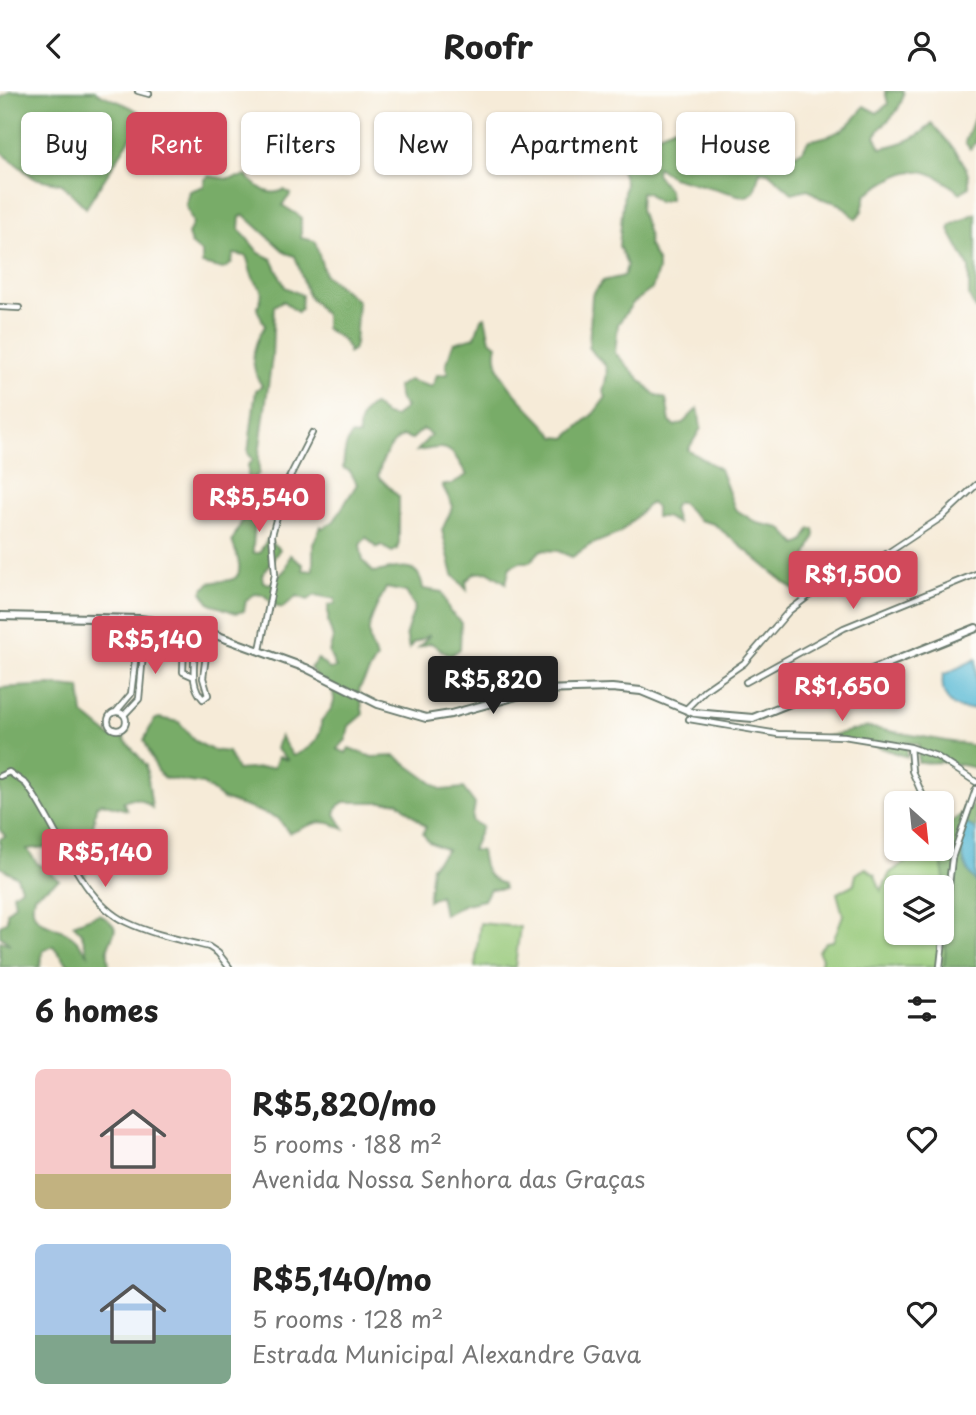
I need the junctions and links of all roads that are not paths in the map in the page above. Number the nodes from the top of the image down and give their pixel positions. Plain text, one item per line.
1 (138, 91) edge
2 (149, 94) dead end
3 (0, 307) edge
4 (19, 308) dead end
5 (312, 433) dead end
6 (976, 485) edge
7 (976, 574) edge
8 (0, 616) edge
9 (143, 620) junction
10 (188, 626) junction
11 (976, 628) edge
12 (209, 631) junction
13 (184, 640) dead end
14 (260, 650) junction
15 (192, 676) junction
16 (747, 682) dead end
17 (686, 709) junction
18 (116, 712) junction
19 (124, 715) junction
20 (689, 719) dead end
21 (910, 747) junction
22 (0, 776) edge
23 (976, 782) edge
24 (976, 789) edge
25 (921, 791) edge
26 (229, 967) edge
27 (940, 967) edge

1 - 2 street
3 - 4 street
5 - 14 street
6 - 17 street
7 - 16 street
8 - 9 main road
9 - 10 main road
9 - 18 street
9 - 19 street
10 - 12 main road
10 - 15 street
11 - 17 main road
12 - 14 main road
12 - 15 street
13 - 15 street
14 - 17 main road
18 - 19 street
18 - 19 street
20 - 21 street
21 - 23 street
21 - 25 street
22 - 26 street
24 - 27 street

